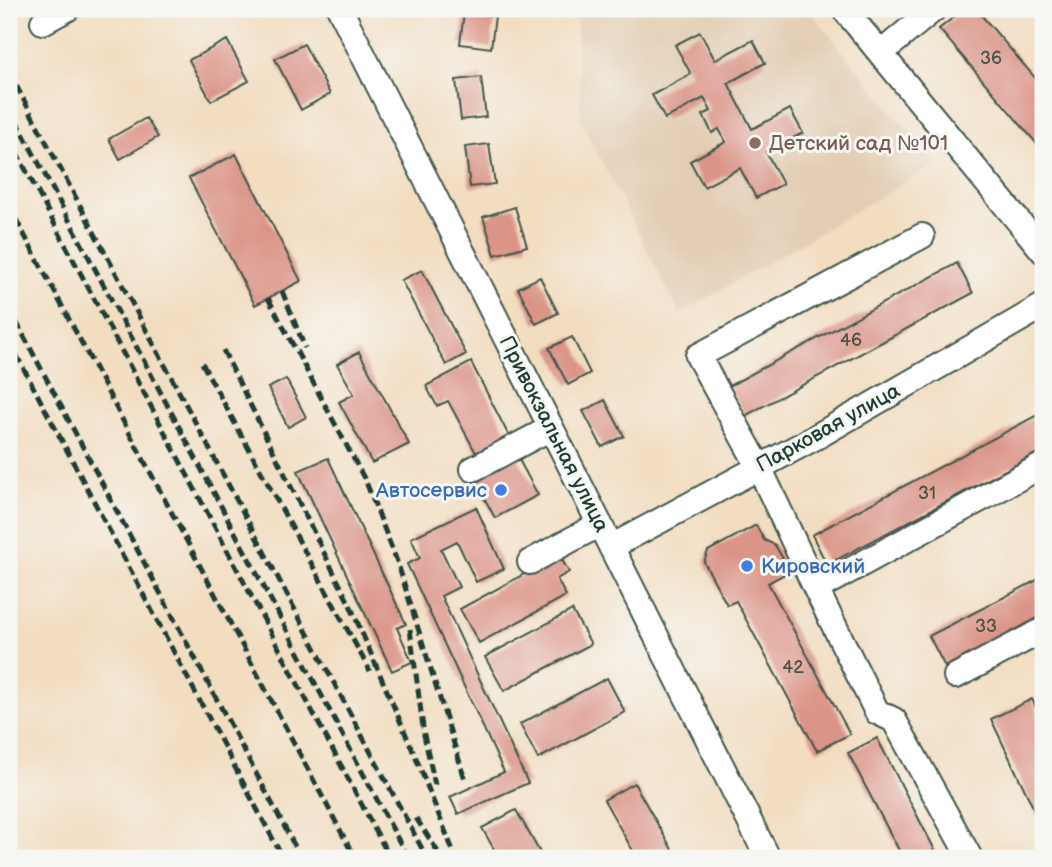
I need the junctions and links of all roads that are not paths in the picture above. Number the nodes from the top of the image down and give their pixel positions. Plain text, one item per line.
1 (67, 9) edge
2 (340, 9) edge
3 (844, 9) edge
4 (934, 9) edge
5 (43, 22) dead end
6 (881, 53) junction
7 (922, 236) dead end
8 (1043, 251) edge
9 (1043, 306) edge
10 (551, 428) junction
11 (1043, 465) edge
12 (759, 467) junction
13 (473, 469) dead end
14 (600, 524) junction
15 (611, 547) junction
16 (530, 562) dead end
17 (816, 589) junction
18 (1043, 630) edge
19 (956, 676) dead end
20 (768, 858) edge
21 (970, 858) edge

1 - 5 street
2 - 10 street, Привокзальная улица
3 - 6 street
4 - 6 street
6 - 8 street
7 - 12 street
9 - 12 street, Парковая улица
10 - 13 street
10 - 14 street, Привокзальная улица
11 - 17 street
12 - 15 street, Парковая улица
12 - 17 street
14 - 15 street, Привокзальная улица
14 - 16 street
15 - 20 street, Привокзальная улица
17 - 21 street
18 - 19 street

